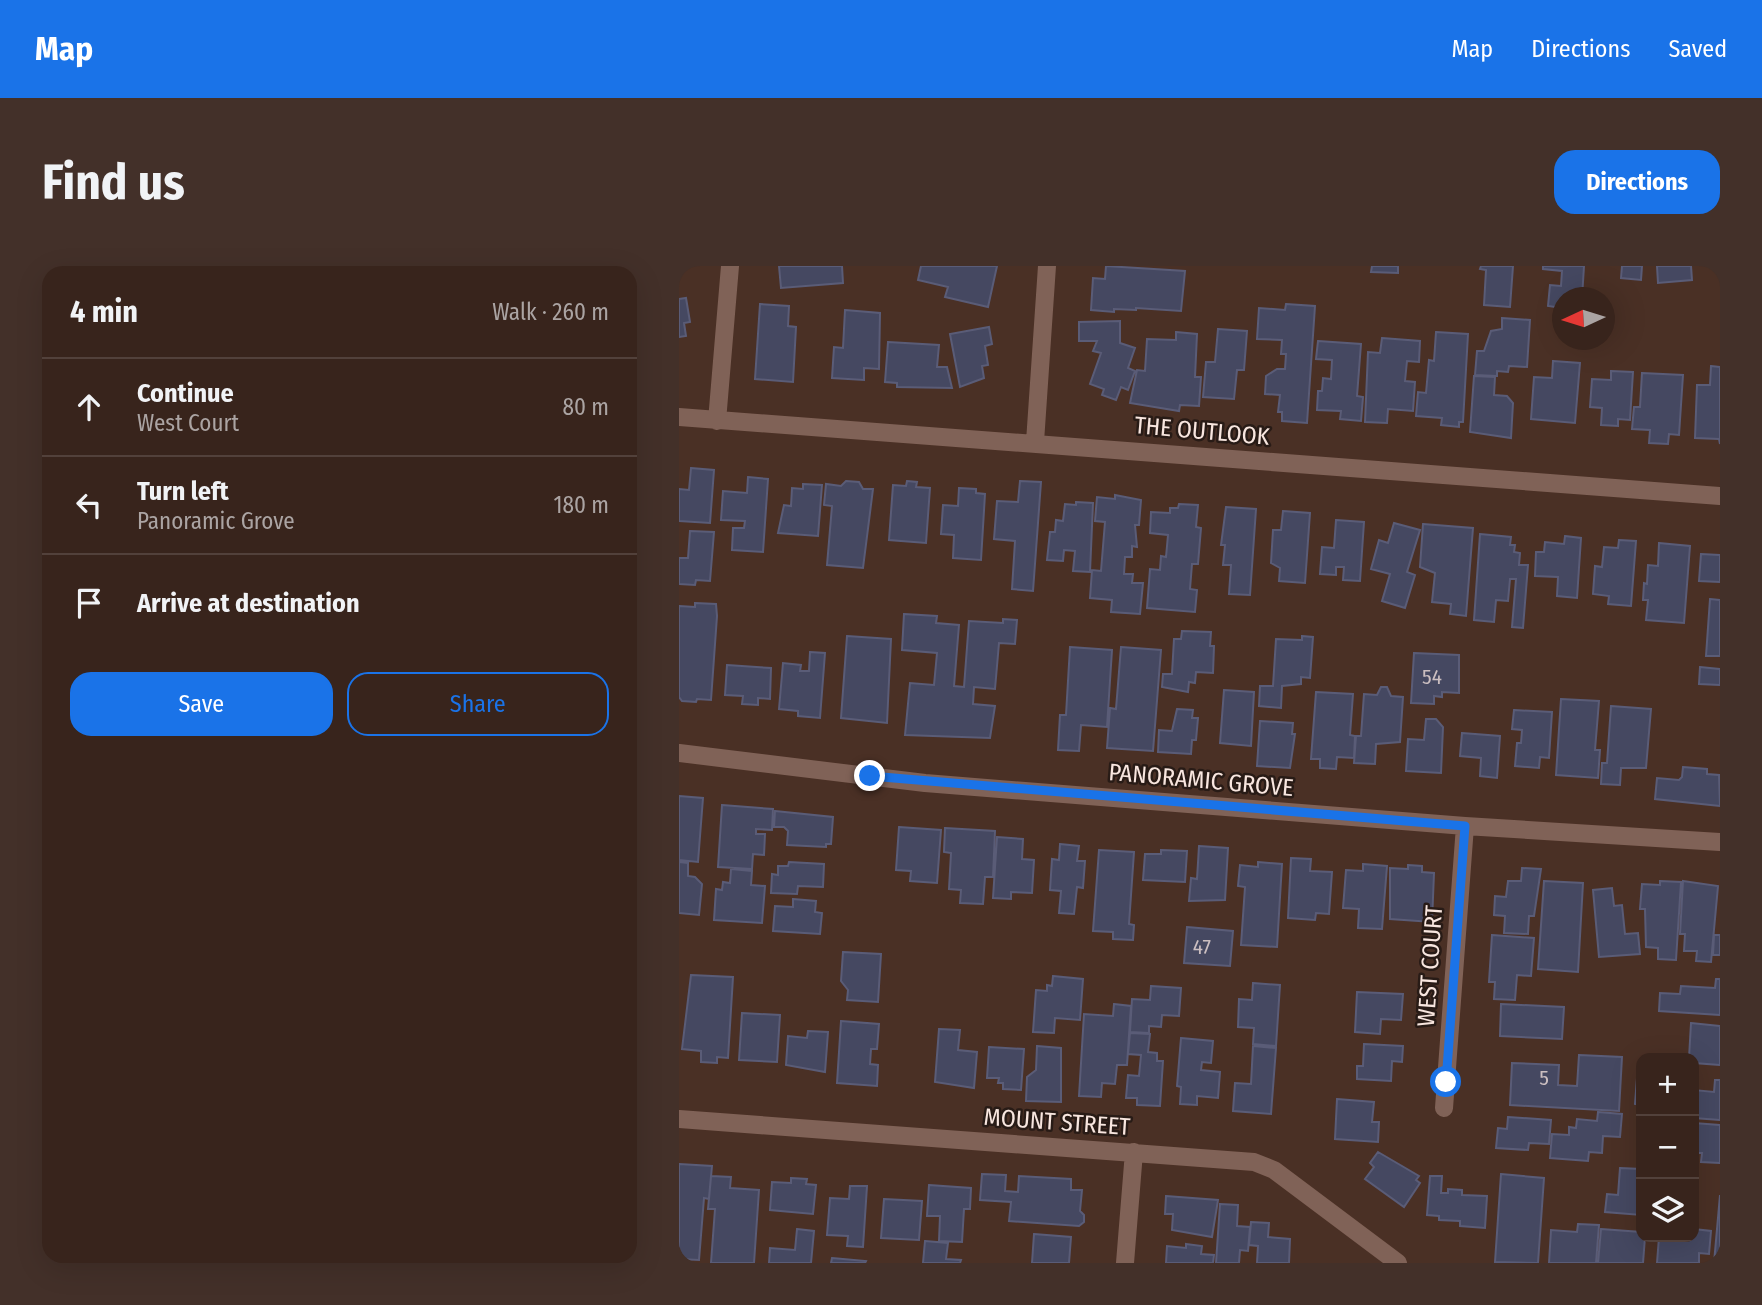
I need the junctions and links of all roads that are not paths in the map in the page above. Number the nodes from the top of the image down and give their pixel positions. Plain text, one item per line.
1 (730, 266) edge
2 (1047, 266) edge
3 (679, 417) edge
4 (717, 421) junction
5 (1035, 442) junction
6 (1720, 496) edge
7 (679, 753) edge
8 (1465, 826) junction
9 (1720, 842) edge
10 (1444, 1108) dead end
11 (679, 1119) edge
12 (1134, 1152) junction
13 (1125, 1263) edge
14 (1398, 1263) edge

1 - 4 street
2 - 5 street
3 - 4 street, THE OUTLOOK
4 - 5 street, THE OUTLOOK
5 - 6 street, THE OUTLOOK
7 - 8 street, PANORAMIC GROVE
8 - 9 street, PANORAMIC GROVE
8 - 10 street, WEST COURT
11 - 12 street, MOUNT STREET
12 - 13 street
12 - 14 street, MOUNT STREET

